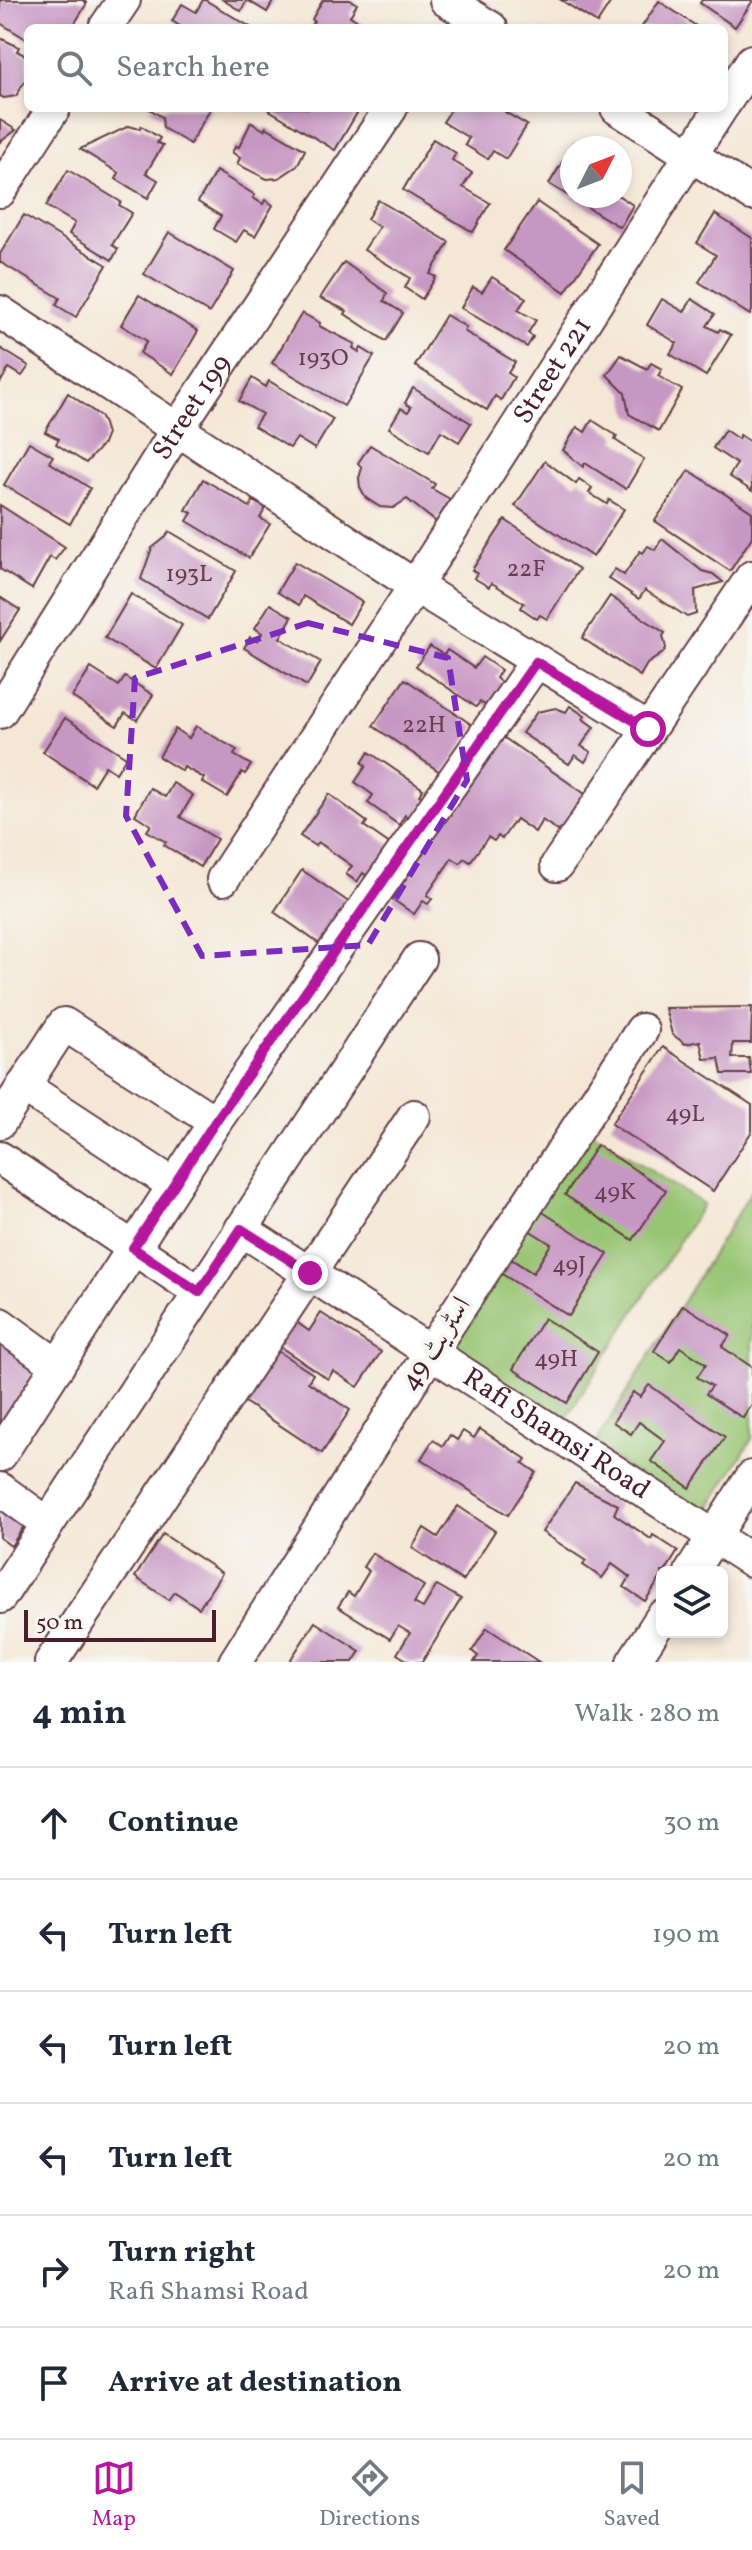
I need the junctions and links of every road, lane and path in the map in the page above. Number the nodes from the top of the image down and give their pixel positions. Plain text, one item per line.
1 (124, 0) edge
2 (453, 9) edge
3 (108, 24) edge
4 (483, 24) edge
5 (752, 61) edge
6 (728, 98) edge
7 (51, 112) edge
8 (388, 112) edge
9 (623, 112) edge
10 (719, 112) edge
11 (690, 156) junction
12 (0, 191) edge
13 (752, 194) edge
14 (0, 312) edge
15 (178, 428) junction
16 (752, 577) edge
17 (415, 586) junction
18 (536, 662) junction
19 (0, 712) edge
20 (648, 729) junction
21 (557, 865) dead end
22 (223, 879) dead end
23 (419, 959) dead end
24 (642, 1030) dead end
25 (23, 1086) junction
26 (414, 1116) dead end
27 (0, 1122) edge
28 (215, 1122) junction
29 (0, 1158) edge
30 (174, 1185) junction
31 (241, 1229) junction
32 (133, 1248) junction
33 (310, 1273) junction
34 (199, 1292) junction
35 (0, 1324) edge
36 (431, 1351) junction
37 (58, 1366) junction
38 (0, 1455) edge
39 (752, 1477) edge
40 (0, 1489) edge
41 (47, 1523) junction
42 (714, 1536) junction
43 (752, 1561) edge
44 (695, 1566) edge
45 (0, 1597) edge
46 (656, 1626) edge
47 (51, 1662) edge
48 (235, 1662) edge
49 (633, 1662) edge

1 - 3 street
2 - 4 street
5 - 6 street, Street 221
7 - 12 street
8 - 15 street, Street 199
9 - 11 street
10 - 11 street, Street 221
11 - 13 street
11 - 17 street, Street 221
14 - 15 street
15 - 17 street
15 - 19 street, Street 199
16 - 20 street
17 - 18 street
17 - 22 street, Street 221
18 - 20 street
18 - 28 street
20 - 21 street
23 - 31 street
24 - 36 street, اسٹریٹ 49
25 - 27 street
25 - 28 street
25 - 30 street
26 - 33 street
28 - 30 street
29 - 32 street
30 - 32 street
31 - 33 street, Rafi Shamsi Road
31 - 34 street
32 - 34 street
32 - 37 street
33 - 36 street, Rafi Shamsi Road
33 - 47 street
34 - 41 street
35 - 37 street
36 - 42 street, Rafi Shamsi Road
36 - 48 street, اسٹریٹ 49
37 - 38 street
39 - 42 street
40 - 41 street
41 - 45 street
42 - 43 street, Rafi Shamsi Road
42 - 44 street
46 - 49 street

